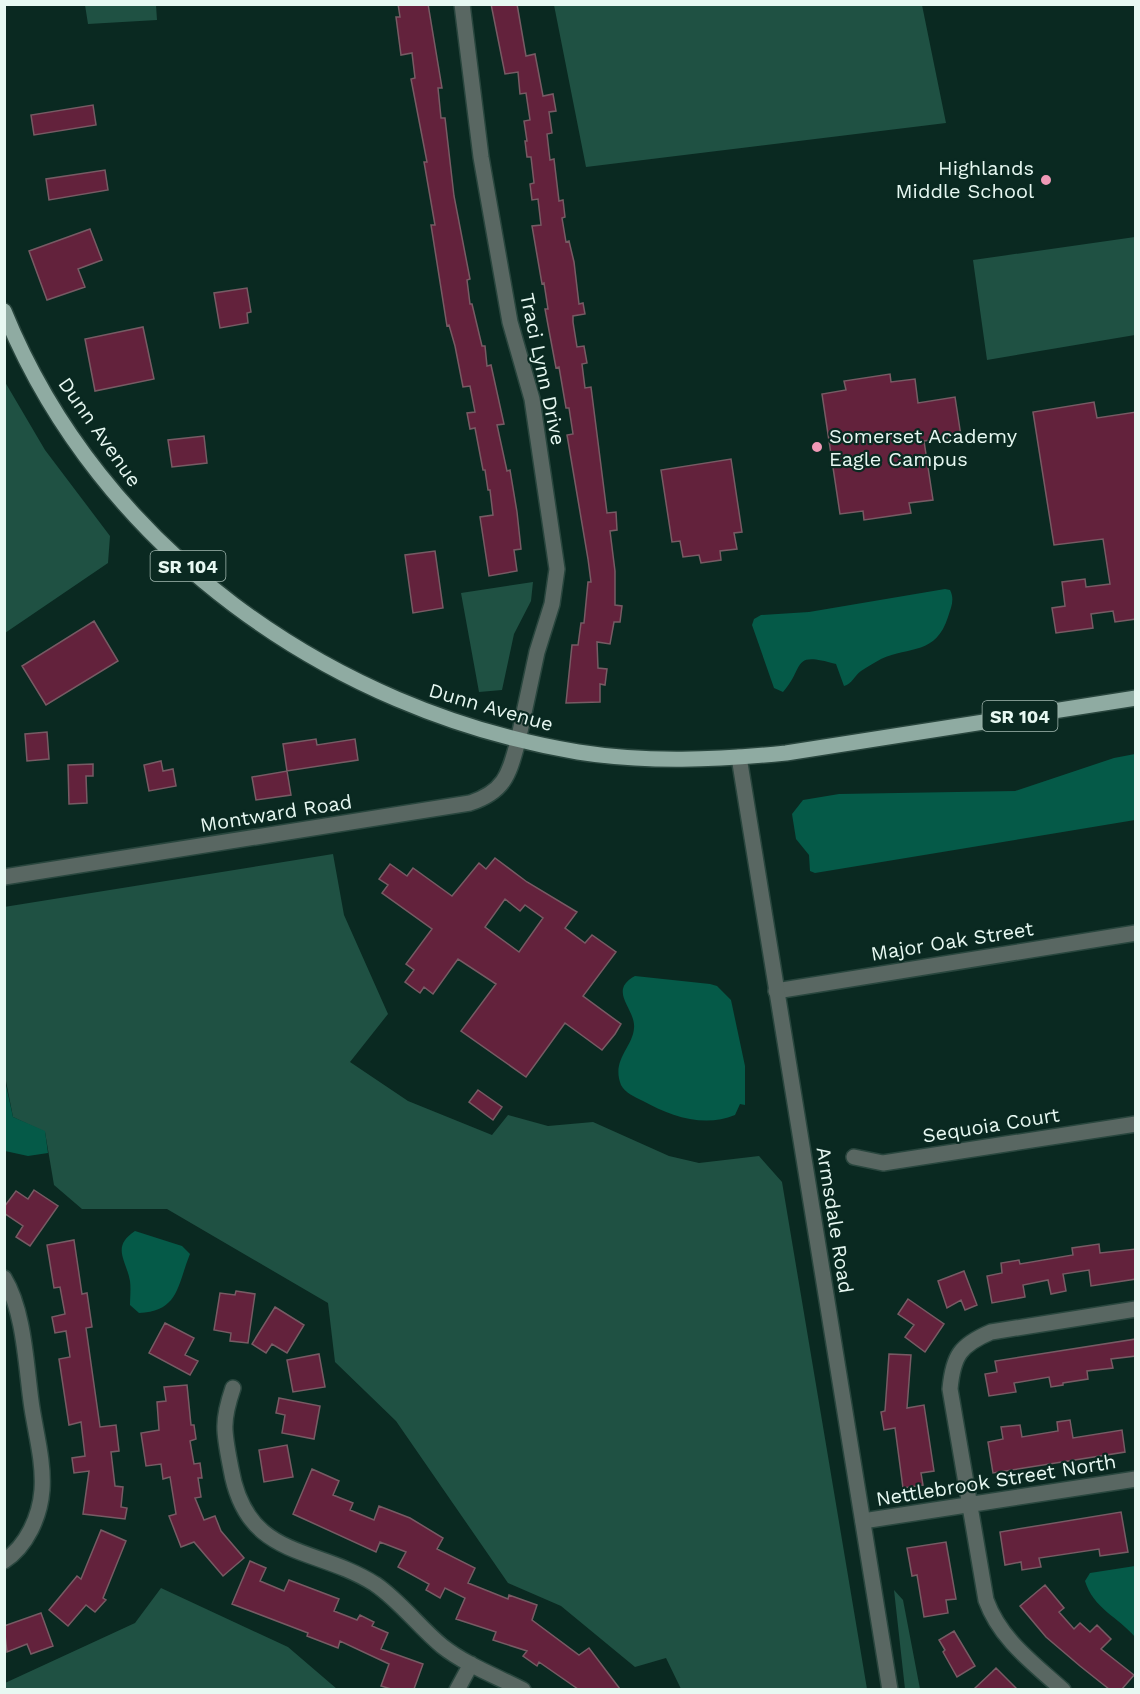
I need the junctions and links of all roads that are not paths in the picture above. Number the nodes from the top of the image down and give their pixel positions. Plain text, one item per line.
1 (462, 4) edge
2 (4, 311) edge
3 (1136, 698) edge
4 (518, 741) junction
5 (739, 758) junction
6 (4, 877) edge
7 (1136, 933) edge
8 (776, 991) junction
9 (1136, 1124) edge
10 (854, 1157) dead end
11 (4, 1278) edge
12 (1136, 1309) edge
13 (234, 1388) dead end
14 (1136, 1479) edge
15 (970, 1506) junction
16 (862, 1521) junction
17 (4, 1561) edge
18 (471, 1664) junction
19 (457, 1689) edge
20 (523, 1689) edge
21 (890, 1689) edge
22 (1063, 1689) edge

1 - 4 street, Traci Lynn Drive
2 - 4 main road, Dunn Avenue / SR 104
3 - 5 main road, Dunn Avenue / SR 104
4 - 5 main road, Dunn Avenue / SR 104
4 - 6 street, Montward Road
5 - 8 street, Armsdale Road
7 - 8 street, Major Oak Street
8 - 16 street, Armsdale Road
9 - 10 street, Sequoia Court
11 - 17 street
12 - 15 street
13 - 18 street
14 - 15 street, Nettlebrook Street North
15 - 16 street, Nettlebrook Street North
15 - 22 street
16 - 21 street, Armsdale Road
18 - 19 street
18 - 20 street

